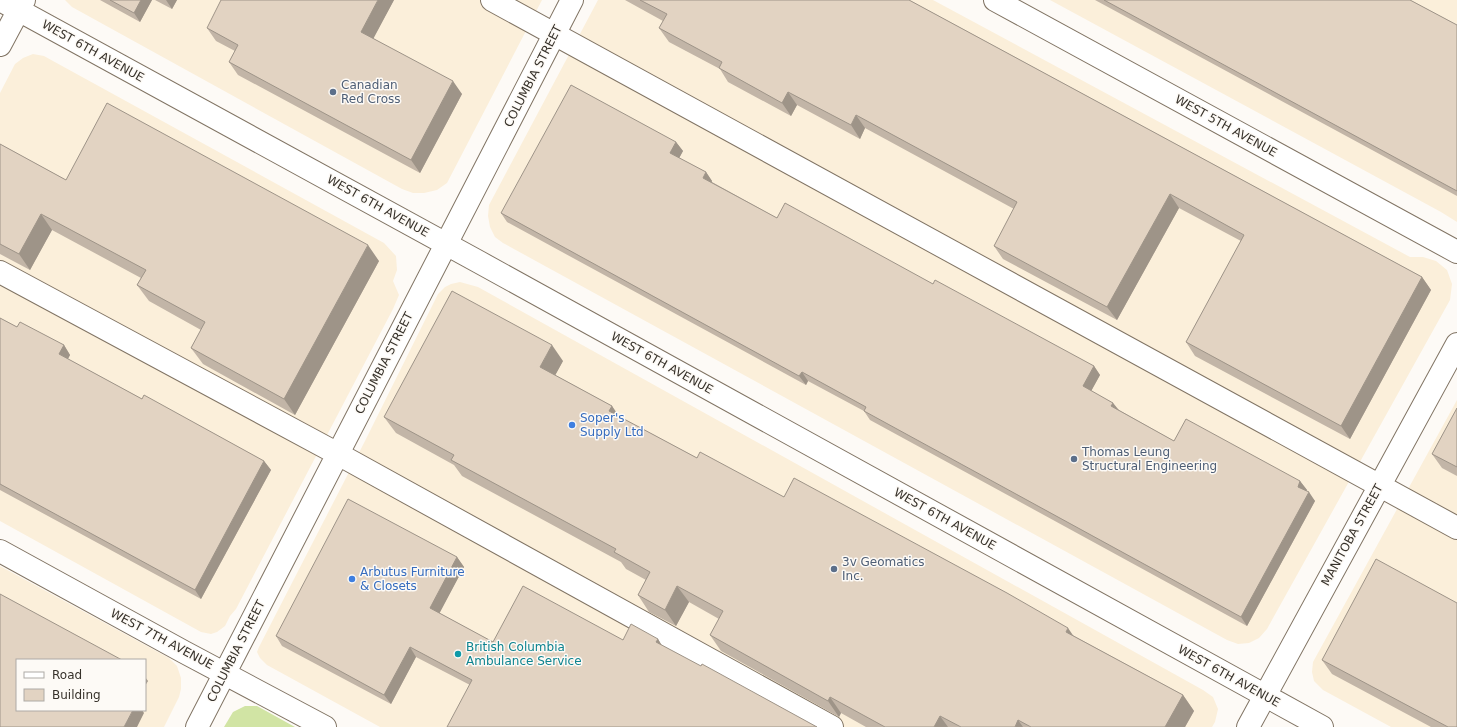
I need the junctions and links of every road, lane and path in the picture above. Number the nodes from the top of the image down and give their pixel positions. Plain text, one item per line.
1 (492, 0) edge
2 (572, 0) edge
3 (995, 0) edge
4 (14, 3) edge
5 (555, 34) junction
6 (0, 45) edge
7 (446, 244) junction
8 (1457, 252) edge
9 (0, 272) edge
10 (1457, 344) edge
11 (338, 454) junction
12 (1379, 486) junction
13 (1457, 528) edge
14 (0, 550) edge
15 (225, 673) junction
16 (1265, 696) junction
17 (197, 727) edge
18 (325, 727) edge
19 (832, 727) edge
20 (1248, 727) edge
21 (1322, 727) edge

1 - 5 street
2 - 5 street, COLUMBIA STREET
3 - 8 street, WEST 5TH AVENUE
4 - 6 street
4 - 7 street, WEST 6TH AVENUE
5 - 7 street, COLUMBIA STREET
5 - 12 street
7 - 11 street, COLUMBIA STREET
7 - 16 street, WEST 6TH AVENUE
9 - 11 street
10 - 12 street, MANITOBA STREET
11 - 15 street, COLUMBIA STREET
11 - 19 street
12 - 13 street
12 - 16 street, MANITOBA STREET
14 - 15 street, WEST 7TH AVENUE
15 - 17 street, COLUMBIA STREET
15 - 18 street, WEST 7TH AVENUE
16 - 20 street, MANITOBA STREET
16 - 21 street, WEST 6TH AVENUE

